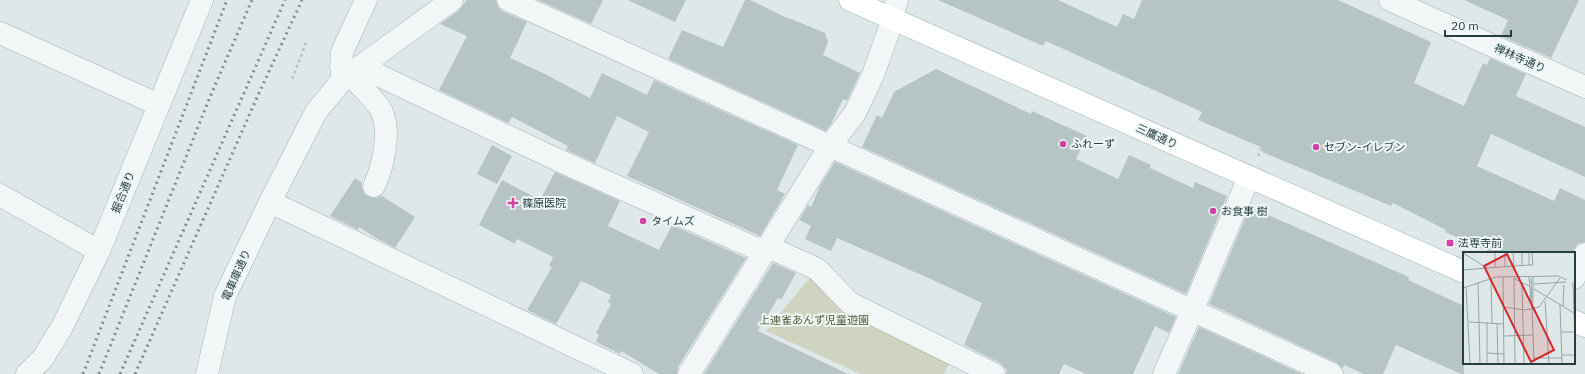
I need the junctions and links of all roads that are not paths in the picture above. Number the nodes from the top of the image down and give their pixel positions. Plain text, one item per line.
1 (202, 0) edge
2 (366, 0) edge
3 (452, 0) edge
4 (508, 0) edge
5 (850, 0) edge
6 (1390, 0) edge
7 (895, 10) edge
8 (0, 33) edge
9 (353, 71) junction
10 (1585, 87) edge
11 (159, 105) junction
12 (830, 146) junction
13 (1249, 177) junction
14 (374, 186) dead end
15 (0, 195) edge
16 (270, 202) junction
17 (766, 248) junction
18 (99, 251) junction
19 (1585, 254) edge
20 (1463, 272) edge
21 (1575, 276) edge
22 (1192, 312) junction
23 (1575, 321) edge
24 (1585, 326) edge
25 (45, 366) edge
26 (212, 372) edge
27 (27, 374) edge
28 (632, 374) edge
29 (688, 374) edge
30 (994, 374) edge
31 (1164, 374) edge
32 (1332, 374) edge

1 - 11 street, 掘合通り
2 - 9 street
3 - 9 street, 電車庫通り
4 - 12 street
5 - 7 main road, 三鷹通り
6 - 10 street, 禅林寺通り
7 - 12 street
7 - 13 main road, 三鷹通り
8 - 11 street
9 - 14 street
9 - 16 street, 電車庫通り
9 - 17 street
11 - 18 street, 掘合通り
12 - 17 street
12 - 22 street
13 - 20 main road, 三鷹通り
13 - 22 street
15 - 18 street
16 - 26 street, 電車庫通り
16 - 28 street
17 - 29 street
17 - 30 street
18 - 25 street, 掘合通り
19 - 21 street
22 - 31 street
22 - 32 street
23 - 24 main road
25 - 27 street, 掘合通り

